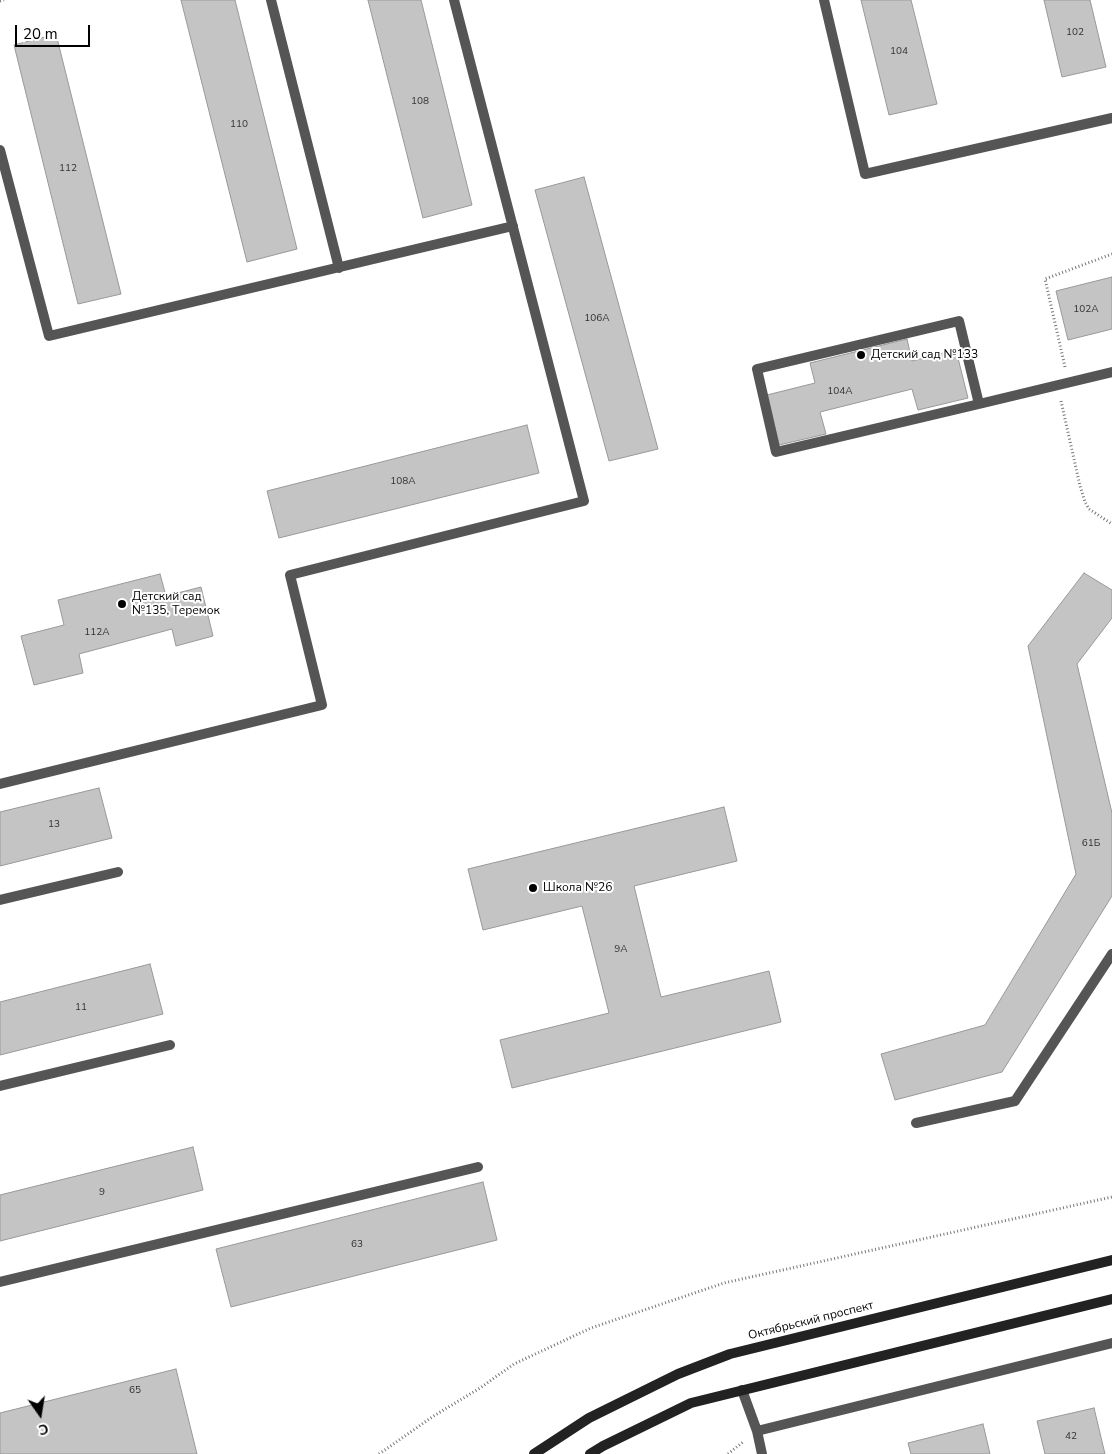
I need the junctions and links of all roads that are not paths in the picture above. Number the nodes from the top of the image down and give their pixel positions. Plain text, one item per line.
1 (271, 0) edge
2 (454, 0) edge
3 (824, 0) edge
4 (1112, 118) edge
5 (0, 150) edge
6 (513, 226) junction
7 (339, 268) junction
8 (1112, 372) edge
9 (979, 404) junction
10 (0, 784) edge
11 (118, 872) dead end
12 (0, 900) edge
13 (1112, 954) edge
14 (170, 1045) dead end
15 (0, 1086) edge
16 (916, 1123) dead end
17 (478, 1166) dead end
18 (1112, 1260) edge
19 (0, 1282) edge
20 (1112, 1298) edge
21 (1112, 1343) edge
22 (742, 1390) junction
23 (757, 1430) junction
24 (534, 1454) edge
25 (590, 1454) edge
26 (762, 1454) edge

1 - 7 lane
2 - 6 lane
3 - 4 lane
5 - 7 lane
6 - 7 lane
6 - 10 lane
8 - 9 lane
9 - 9 lane
11 - 12 lane
13 - 16 lane
14 - 15 lane
17 - 19 lane
18 - 24 main road, Октябрьский проспект
20 - 22 main road
21 - 23 lane
22 - 23 lane
22 - 25 main road
23 - 26 lane

